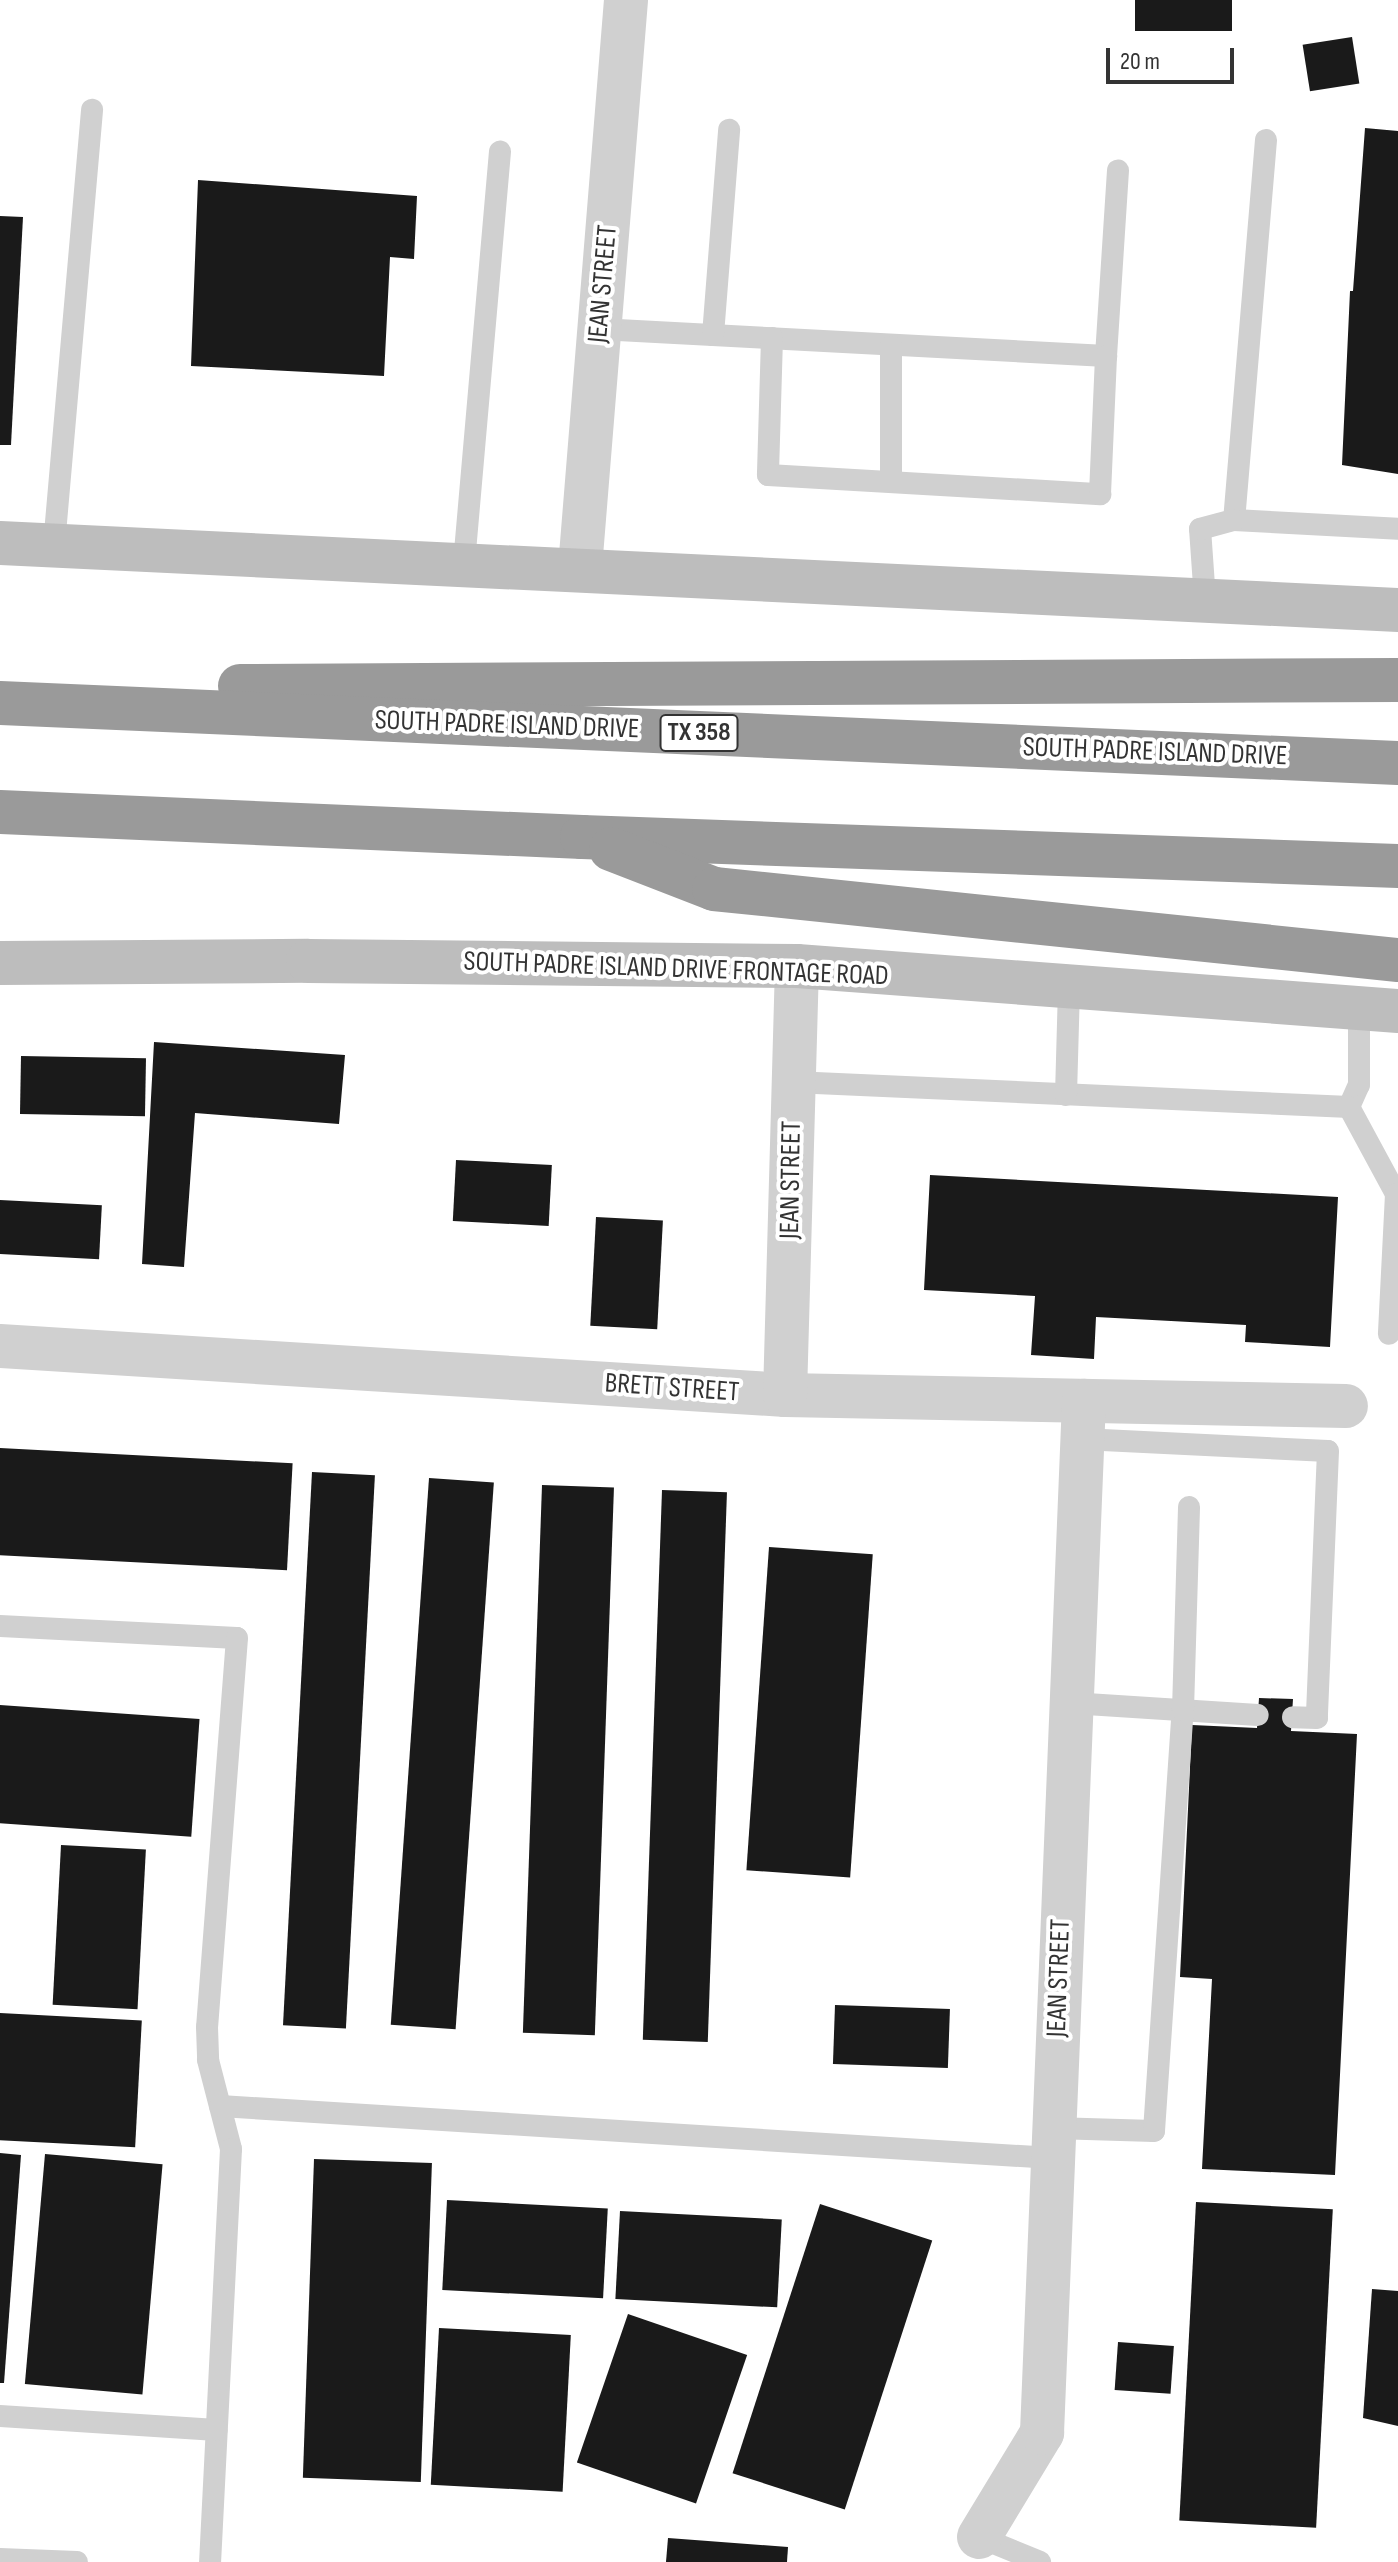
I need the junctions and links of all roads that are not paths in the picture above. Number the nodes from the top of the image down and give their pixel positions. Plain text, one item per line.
1 (626, 0) edge
2 (92, 110) dead end
3 (729, 130) dead end
4 (1266, 140) dead end
5 (500, 152) dead end
6 (1118, 170) dead end
7 (599, 329) junction
8 (713, 335) junction
9 (772, 338) junction
10 (891, 347) junction
11 (1106, 356) junction
12 (891, 481) junction
13 (1234, 520) junction
14 (1398, 529) edge
15 (0, 543) edge
16 (54, 545) junction
17 (464, 563) junction
18 (580, 568) junction
19 (1205, 600) junction
20 (1398, 610) edge
21 (1398, 680) edge
22 (0, 688) edge
23 (0, 703) edge
24 (1398, 763) edge
25 (0, 812) edge
26 (582, 837) junction
27 (1398, 866) edge
28 (1398, 960) edge
29 (0, 963) edge
30 (797, 966) junction
31 (1069, 988) junction
32 (1379, 1008) edge
33 (793, 1082) junction
34 (1066, 1095) junction
35 (1349, 1107) junction
36 (1389, 1334) dead end
37 (0, 1346) edge
38 (785, 1395) junction
39 (1346, 1406) dead end
40 (1083, 1420) junction
41 (1189, 1507) dead end
42 (0, 1626) edge
43 (1071, 1703) junction
44 (1183, 1710) junction
45 (1258, 1715) dead end
46 (1293, 1717) dead end
47 (220, 2106) junction
48 (1053, 2143) junction
49 (0, 2416) edge
50 (217, 2430) junction
51 (979, 2537) joint
52 (0, 2559) edge
53 (77, 2562) edge
54 (210, 2562) edge
55 (1040, 2562) edge

1 - 7 street, JEAN STREET
2 - 16 lane
3 - 8 lane
4 - 13 lane
5 - 17 lane
6 - 11 lane
7 - 8 lane
7 - 18 street, JEAN STREET
8 - 9 lane
9 - 10 lane
9 - 12 lane
10 - 11 lane
10 - 12 lane
11 - 12 lane
13 - 14 lane
13 - 19 lane
15 - 16 main road
16 - 17 main road
17 - 18 main road
18 - 19 main road
19 - 20 main road
21 - 22 highway
23 - 24 highway, SOUTH PADRE ISLAND DRIVE / TX 358
25 - 26 highway
26 - 27 highway
26 - 28 highway
29 - 30 main road, SOUTH PADRE ISLAND DRIVE FRONTAGE ROAD
30 - 31 main road, SOUTH PADRE ISLAND DRIVE FRONTAGE ROAD
30 - 33 street, JEAN STREET
31 - 32 main road, SOUTH PADRE ISLAND DRIVE FRONTAGE ROAD
31 - 34 lane
32 - 35 lane
33 - 34 lane
33 - 38 street, JEAN STREET
34 - 35 lane
35 - 36 lane
37 - 38 street, BRETT STREET
38 - 40 street, BRETT STREET
39 - 40 street, BRETT STREET
40 - 43 street, JEAN STREET
40 - 46 lane
41 - 44 lane
42 - 47 lane
43 - 44 lane
43 - 48 street, JEAN STREET
44 - 45 lane
44 - 48 lane
47 - 48 lane
47 - 50 lane
48 - 51 street, JEAN STREET
49 - 50 lane
50 - 54 lane
51 - 55 lane
52 - 53 lane

